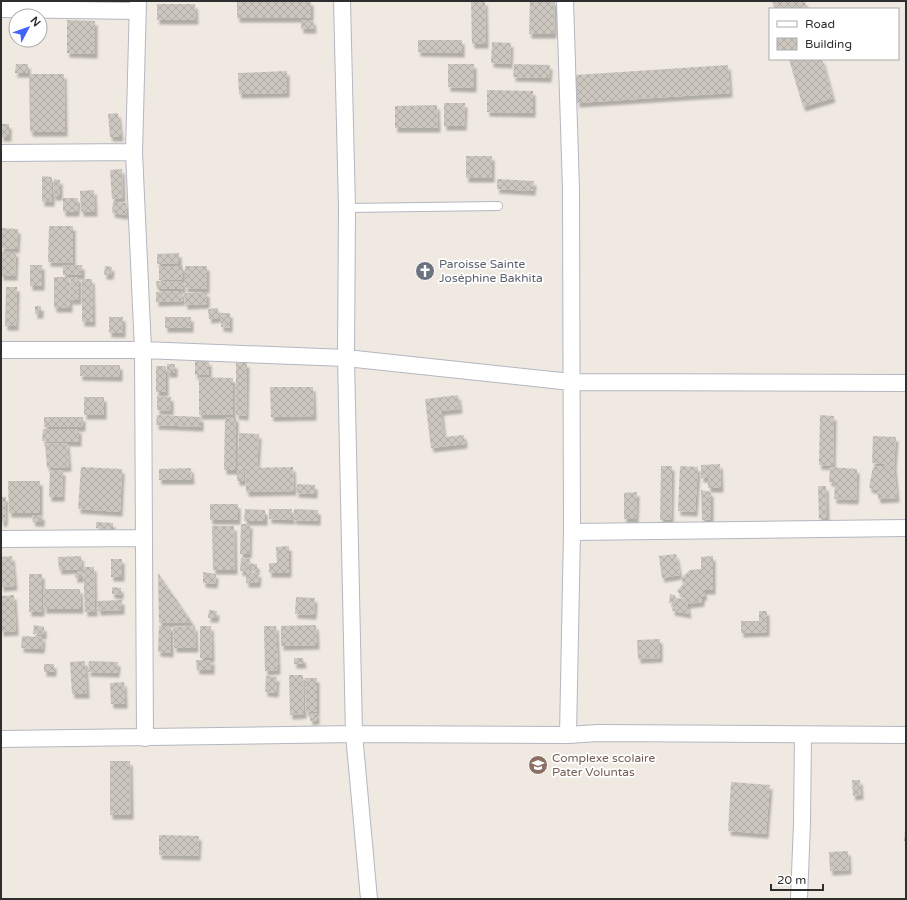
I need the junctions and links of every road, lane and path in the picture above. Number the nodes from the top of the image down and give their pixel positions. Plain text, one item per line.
1 (342, 1) edge
2 (565, 1) edge
3 (138, 6) edge
4 (1, 9) edge
5 (134, 152) junction
6 (1, 153) edge
7 (498, 206) dead end
8 (347, 208) junction
9 (1, 350) edge
10 (143, 350) junction
11 (346, 358) junction
12 (571, 382) junction
13 (906, 383) edge
14 (906, 528) edge
15 (572, 532) junction
16 (1, 538) edge
17 (144, 538) junction
18 (354, 734) junction
19 (568, 735) junction
20 (803, 735) junction
21 (906, 735) edge
22 (145, 738) junction
23 (1, 739) edge
24 (369, 899) edge
25 (799, 899) edge

1 - 8 street
2 - 12 street
3 - 4 street
3 - 5 street
5 - 6 street
5 - 10 street
7 - 8 lane
8 - 11 street
9 - 10 street
10 - 11 street
10 - 17 street
11 - 12 street
11 - 18 street
12 - 13 street
12 - 15 street
14 - 15 street
15 - 19 street
16 - 17 street
17 - 22 street
18 - 19 street
18 - 22 street
18 - 24 street
19 - 20 street
20 - 21 street
20 - 25 street
22 - 23 street

